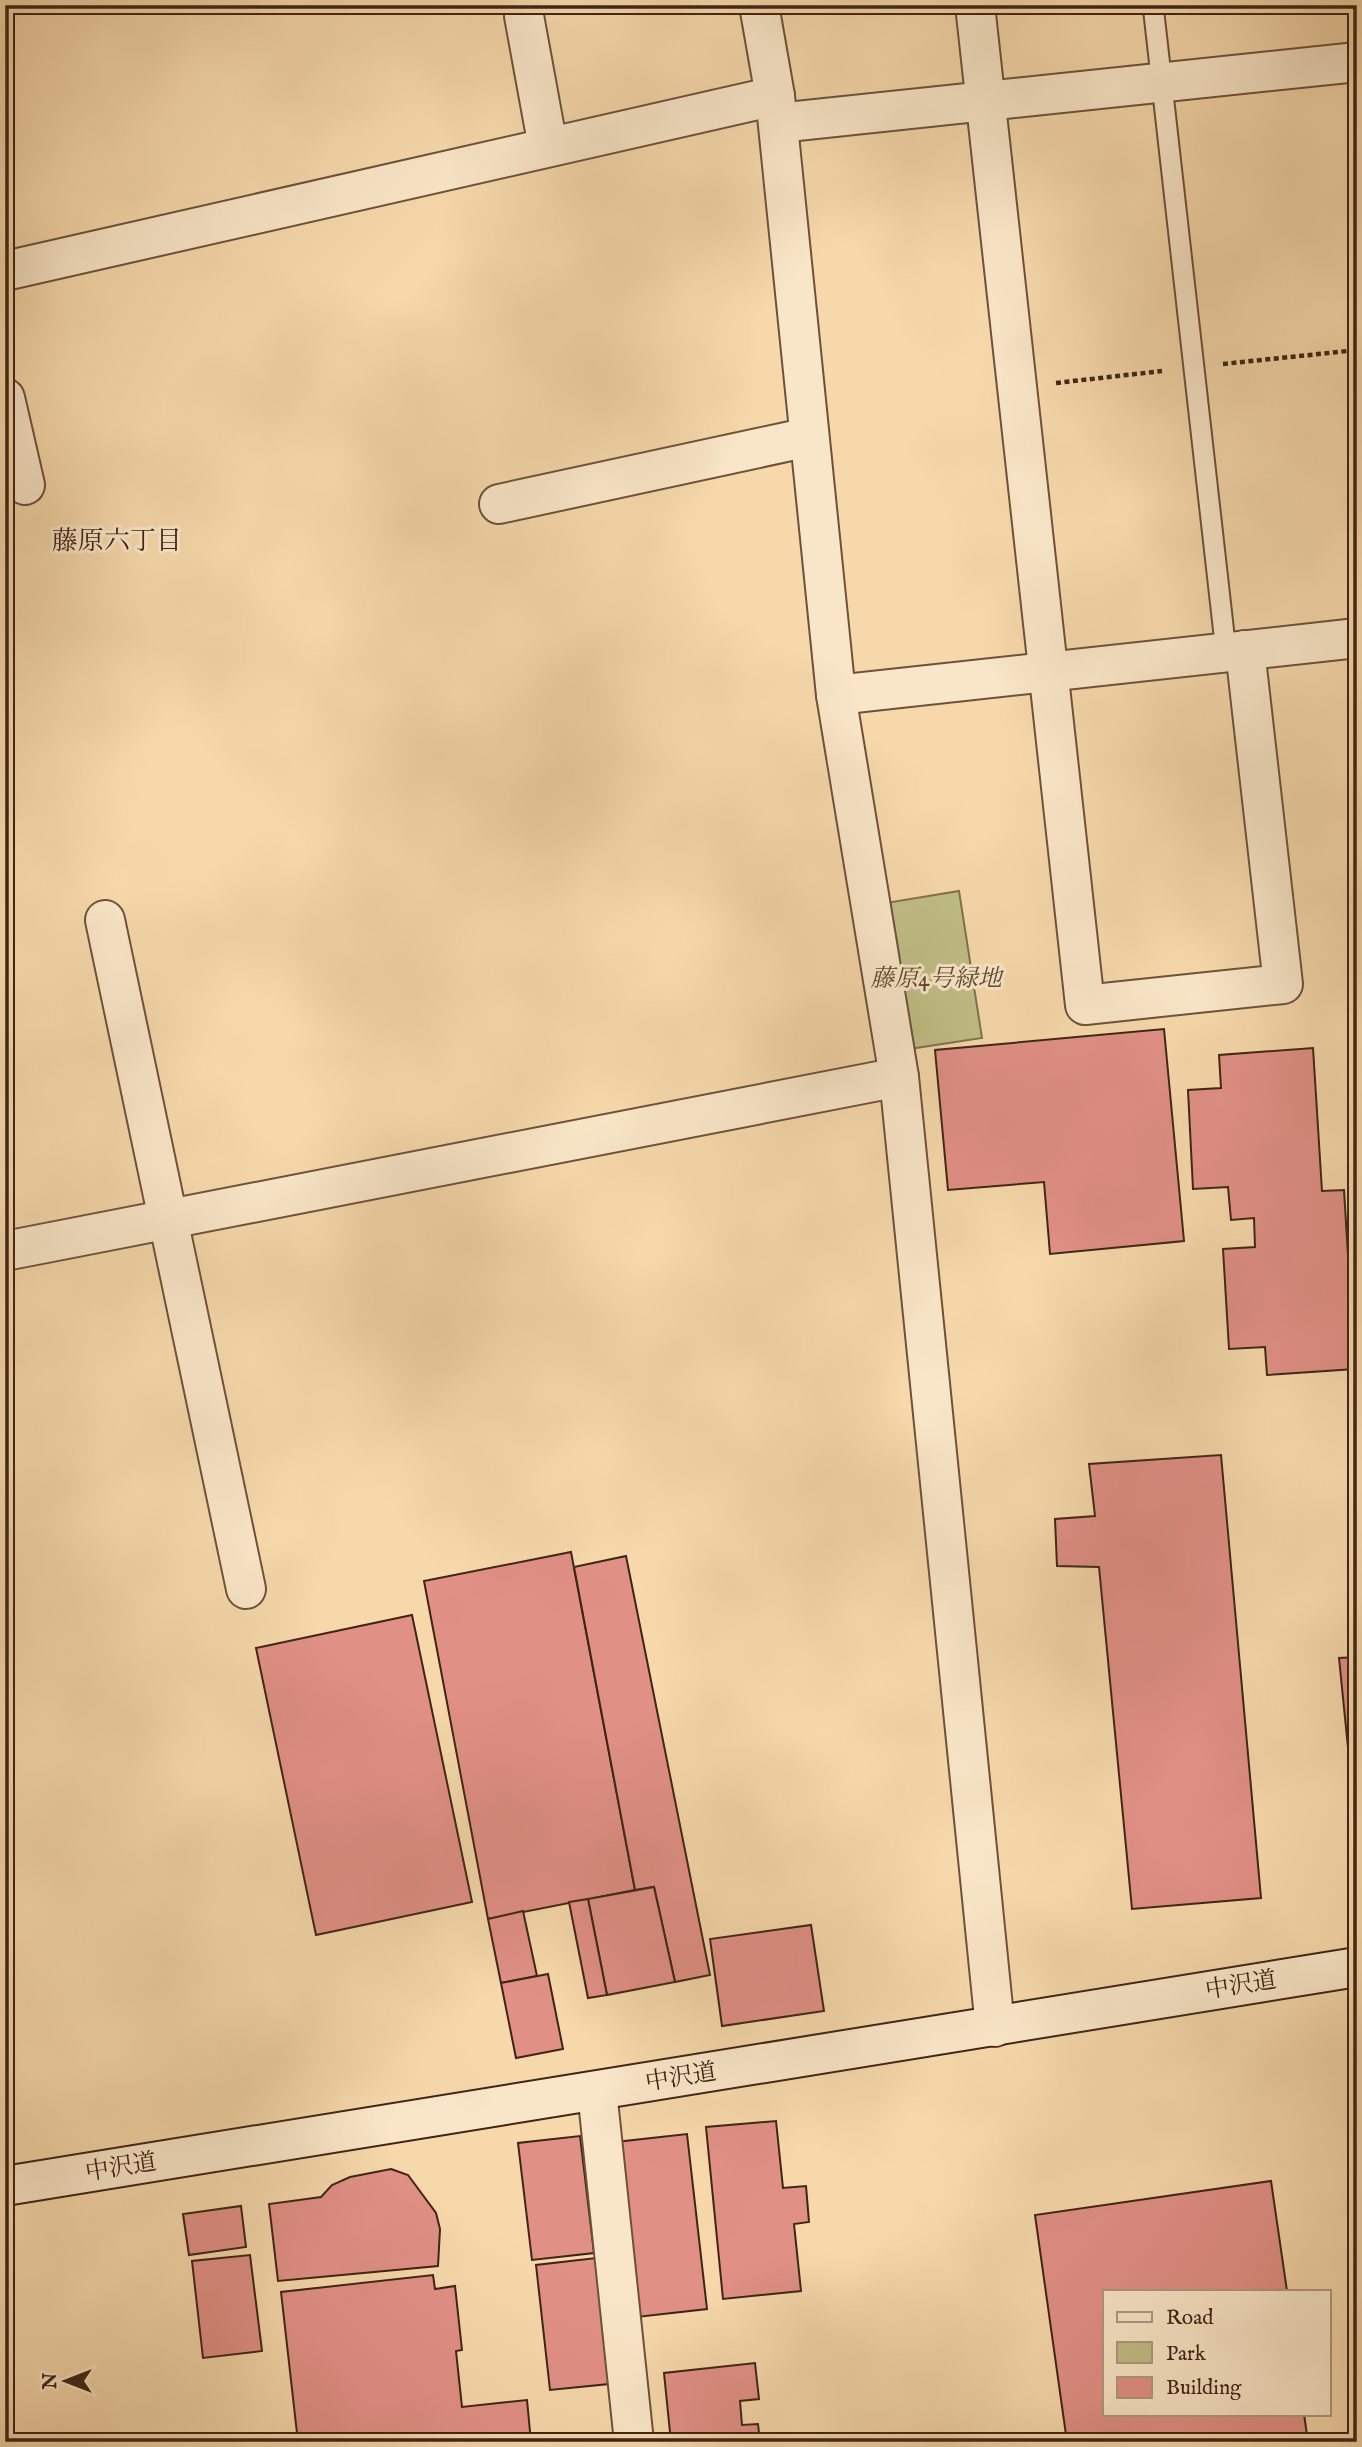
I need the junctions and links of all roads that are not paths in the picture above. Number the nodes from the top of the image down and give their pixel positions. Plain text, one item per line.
1 (759, 5) edge
2 (975, 5) edge
3 (1153, 5) edge
4 (524, 16) dead end
5 (1357, 62) edge
6 (1162, 83) junction
7 (985, 101) junction
8 (776, 109) junction
9 (548, 147) junction
10 (5, 271) edge
11 (5, 398) edge
12 (809, 437) junction
13 (25, 485) dead end
14 (499, 504) dead end
15 (1357, 638) edge
16 (1236, 651) junction
17 (1048, 672) junction
18 (836, 695) junction
19 (105, 920) dead end
20 (899, 1077) junction
21 (167, 1218) junction
22 (5, 1251) edge
23 (246, 1589) dead end
24 (1357, 1967) edge
25 (995, 2027) junction
26 (597, 2091) junction
27 (5, 2186) edge
28 (634, 2442) edge

1 - 8 street
2 - 7 street
3 - 6 lane
4 - 9 street
5 - 6 street
6 - 7 street
6 - 16 lane
7 - 8 street
7 - 17 street
8 - 9 street
8 - 12 street
9 - 10 street
11 - 13 street
12 - 14 street
12 - 18 street
15 - 16 street
16 - 17 street
16 - 17 street
17 - 18 street
18 - 20 street
19 - 21 street
20 - 21 street
20 - 25 street
21 - 22 street
21 - 23 street
24 - 25 street, 中沢道
25 - 26 street, 中沢道
26 - 27 street, 中沢道
26 - 28 street

